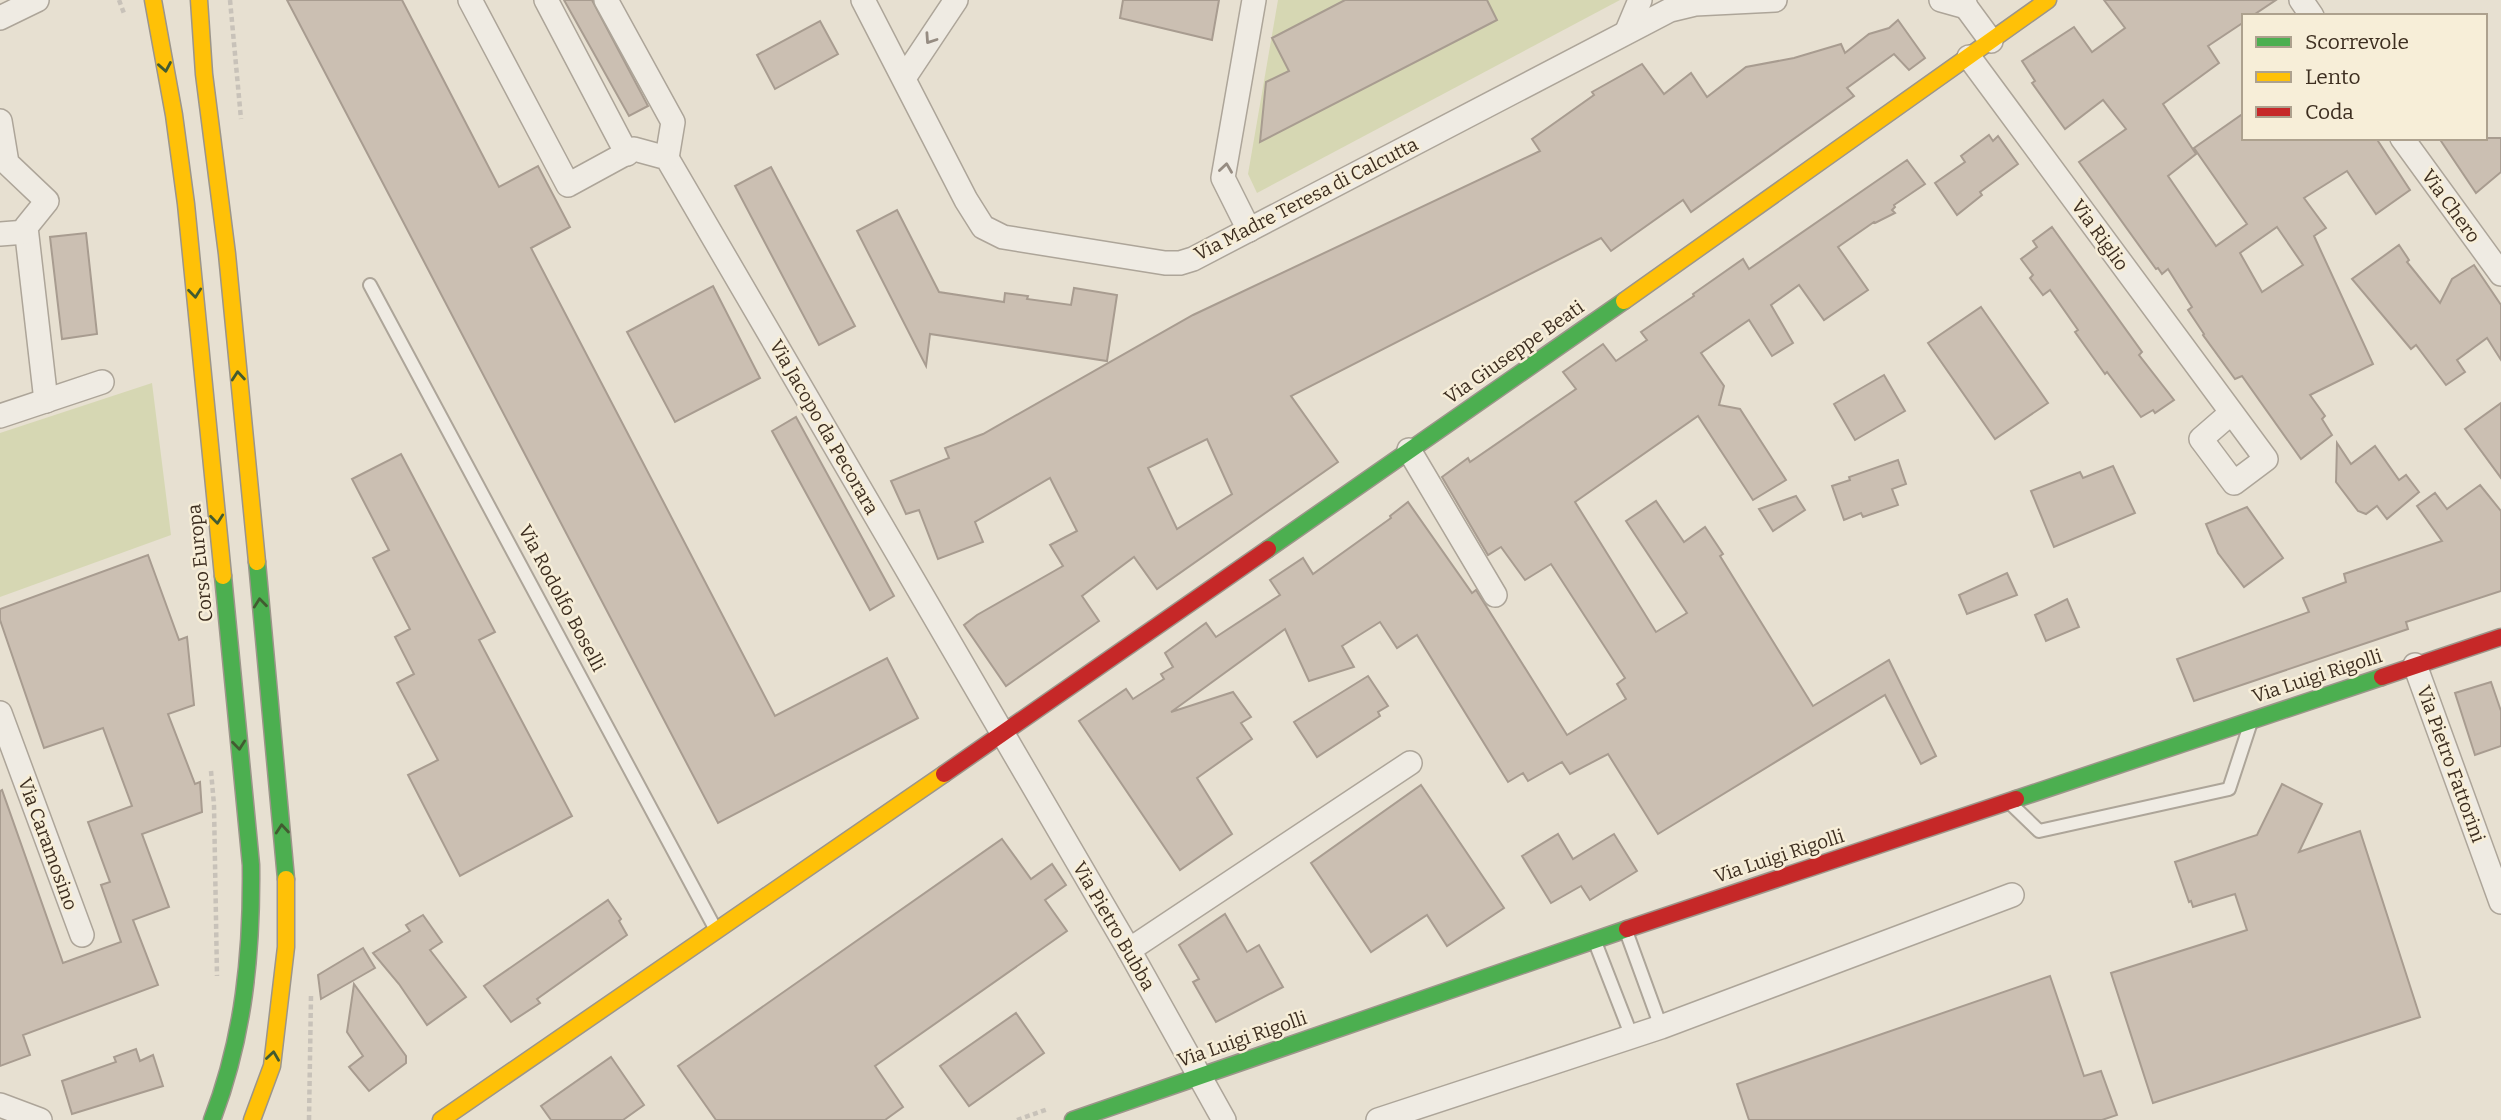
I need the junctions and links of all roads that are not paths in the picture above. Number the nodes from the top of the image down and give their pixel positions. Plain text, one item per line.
1 (37, 0) edge
2 (153, 0) edge
3 (199, 0) edge
4 (470, 0) edge
5 (546, 0) edge
6 (606, 0) edge
7 (863, 0) edge
8 (956, 0) edge
9 (1254, 0) edge
10 (1640, 0) edge
11 (1775, 0) edge
12 (1941, 0) edge
13 (2045, 1) edge
14 (1965, 3) edge
15 (0, 18) edge
16 (1627, 31) junction
17 (1991, 41) junction
18 (1969, 57) junction
19 (904, 78) junction
20 (0, 121) edge
21 (2403, 140) edge
22 (626, 153) junction
23 (667, 158) junction
24 (1249, 230) junction
25 (26, 232) junction
26 (0, 234) edge
27 (2501, 274) edge
28 (370, 285) dead end
29 (102, 382) dead end
30 (46, 401) junction
31 (2231, 413) dead end
32 (0, 416) edge
33 (1409, 450) junction
34 (1494, 595) dead end
35 (2501, 637) edge
36 (2416, 665) junction
37 (0, 713) edge
38 (2251, 720) junction
39 (1002, 733) junction
40 (1410, 763) dead end
41 (2008, 801) junction
42 (2012, 895) dead end
43 (2501, 902) edge
44 (1625, 931) junction
45 (717, 932) junction
46 (82, 935) dead end
47 (1595, 941) junction
48 (1129, 950) junction
49 (1661, 1027) junction
50 (1632, 1037) junction
51 (1199, 1075) junction
52 (260, 1102) junction
53 (0, 1105) edge
54 (40, 1120) edge
55 (212, 1120) edge
56 (252, 1120) edge
57 (262, 1120) edge
58 (441, 1120) edge
59 (1073, 1120) edge
60 (1224, 1120) edge
61 (1378, 1120) edge

1 - 15 street
2 -> 55 main road, Corso Europa
52 -> 3 main road
4 - 22 street
5 - 22 street
6 - 23 street
7 - 19 street, Via Madre Teresa di Calcutta
8 -> 19 street
24 -> 9 street
10 - 16 street
11 - 16 street, Via Madre Teresa di Calcutta
12 - 14 street
13 - 17 main road, Via Giuseppe Beati
14 - 17 street
16 - 24 street, Via Madre Teresa di Calcutta
17 - 18 main road, Via Giuseppe Beati
18 - 31 street, Via Riglio
18 - 33 main road, Via Giuseppe Beati
19 - 24 street, Via Madre Teresa di Calcutta
20 - 25 street
21 - 27 street, Via Chero
22 - 23 street
23 - 39 street, Via Jacopo da Pecorara
25 - 26 street
25 - 30 street
28 - 45 lane, Via Rodolfo Boselli
29 - 30 street
30 - 32 street
33 - 34 street
33 - 39 main road, Via Giuseppe Beati
35 - 36 main road, Via Luigi Rigolli
36 - 38 main road, Via Luigi Rigolli
36 - 43 street, Via Pietro Fattorini
37 - 46 street, Via Caramosino
38 - 41 main road, Via Luigi Rigolli
38 - 41 lane
39 - 45 main road
39 - 48 street, Via Pietro Bubba
40 - 48 street
41 - 44 main road, Via Luigi Rigolli
42 - 49 street
44 - 47 main road, Via Luigi Rigolli
44 - 49 lane
45 - 58 main road
47 - 50 lane
47 - 51 main road, Via Luigi Rigolli
48 - 51 street, Via Pietro Bubba
49 - 50 street
50 - 61 street
51 - 59 main road, Via Luigi Rigolli
51 - 60 street, Via Pietro Bubba
52 - 56 main road
52 - 57 main road
53 - 54 street

